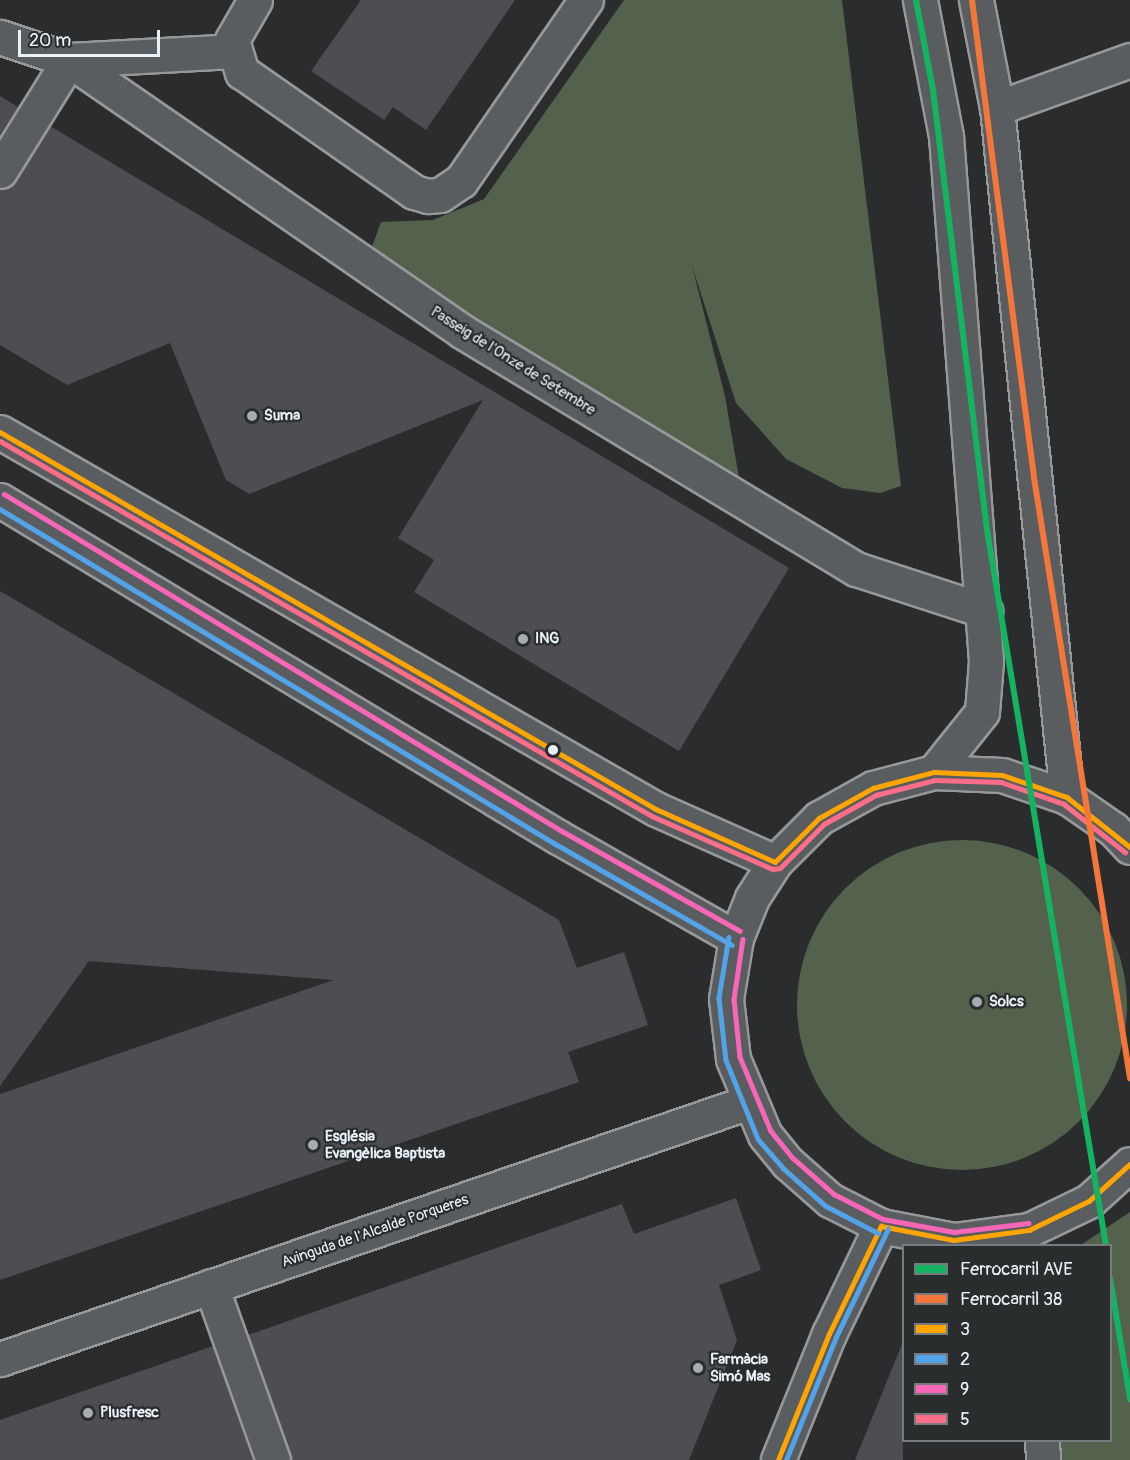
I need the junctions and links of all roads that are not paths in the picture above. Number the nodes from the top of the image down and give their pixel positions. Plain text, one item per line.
1 (255, 0) edge
2 (586, 0) edge
3 (920, 0) edge
4 (976, 0) edge
5 (0, 37) edge
6 (69, 60) junction
7 (1130, 60) edge
8 (238, 62) junction
9 (997, 108) junction
10 (0, 171) edge
11 (0, 432) edge
12 (0, 500) edge
13 (985, 611) junction
14 (934, 772) junction
15 (1066, 797) junction
16 (1130, 847) edge
17 (775, 862) junction
18 (736, 938) junction
19 (749, 1101) junction
20 (1130, 1164) edge
21 (881, 1226) junction
22 (1030, 1238) edge
23 (211, 1286) junction
24 (0, 1359) edge
25 (1042, 1442) edge
26 (273, 1460) edge
27 (778, 1460) edge
28 (1043, 1460) edge

1 - 8 street
2 - 8 street
3 - 13 street
4 - 9 street
5 - 6 street
6 - 8 street
6 - 10 street
6 - 13 street, Passeig de l'Onze de Setembre
7 - 9 street
9 - 15 street
11 - 17 street
12 - 18 street
13 - 14 street
14 - 15 street
14 - 17 street
15 - 16 street
17 - 18 street
18 - 19 street
19 - 21 street
19 - 23 street, Avinguda de l'Alcalde Porqueres
20 - 22 street
21 - 22 street
21 - 27 street
23 - 24 street, Avinguda de l'Alcalde Porqueres
23 - 26 street
25 - 28 street

